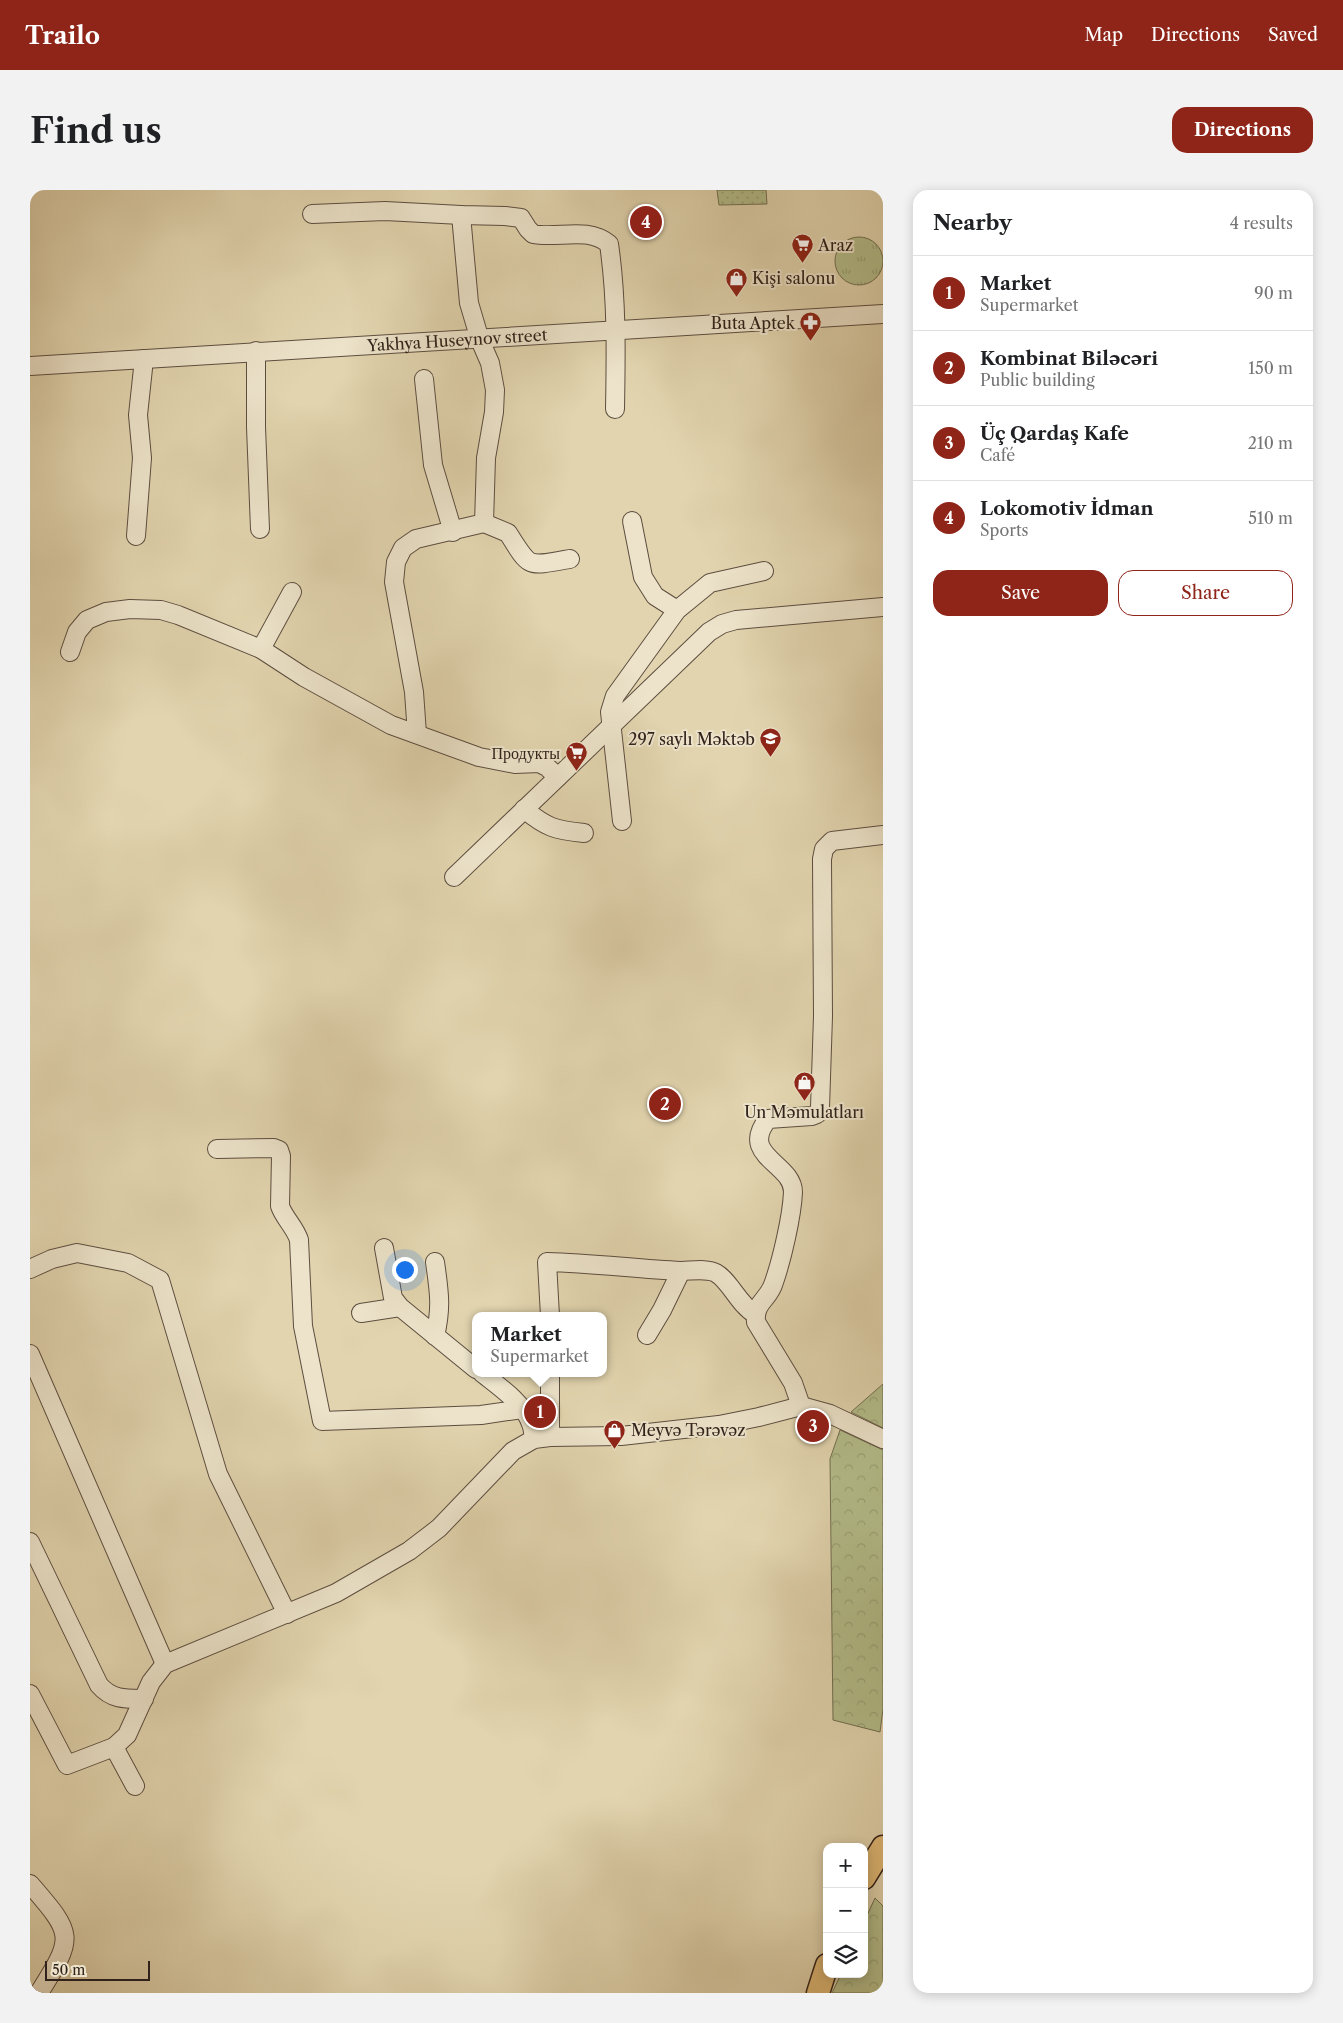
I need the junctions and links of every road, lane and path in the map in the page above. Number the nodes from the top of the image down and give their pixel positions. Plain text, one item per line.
1 (312, 214) dead end
2 (461, 215) junction
3 (883, 314) edge
4 (616, 332) junction
5 (480, 340) junction
6 (256, 351) junction
7 (144, 359) junction
8 (30, 366) edge
9 (424, 379) dead end
10 (615, 410) dead end
11 (632, 521) dead end
12 (484, 524) junction
13 (260, 529) dead end
14 (452, 532) junction
15 (136, 536) dead end
16 (570, 559) dead end
17 (764, 571) dead end
18 (292, 592) dead end
19 (883, 608) edge
20 (676, 610) junction
21 (261, 649) junction
22 (70, 652) dead end
23 (612, 725) junction
24 (417, 734) junction
25 (558, 777) junction
26 (524, 809) junction
27 (622, 821) dead end
28 (584, 833) dead end
29 (883, 835) edge
30 (454, 878) dead end
31 (217, 1149) dead end
32 (384, 1248) dead end
33 (435, 1262) dead end
34 (30, 1269) edge
35 (681, 1271) junction
36 (400, 1307) junction
37 (550, 1312) edge
38 (361, 1313) dead end
39 (755, 1314) junction
40 (647, 1335) dead end
41 (434, 1336) junction
42 (30, 1354) edge
43 (472, 1366) edge
44 (487, 1377) edge
45 (550, 1377) edge
46 (801, 1406) junction
47 (522, 1409) junction
48 (542, 1438) junction
49 (883, 1439) edge
50 (30, 1542) edge
51 (287, 1614) junction
52 (165, 1664) junction
53 (30, 1694) edge
54 (144, 1699) junction
55 (114, 1747) junction
56 (134, 1786) dead end
57 (883, 1847) edge
58 (868, 1871) edge
59 (30, 1884) edge
60 (823, 1977) edge
61 (38, 1993) edge
62 (818, 1993) edge

1 - 2 street
2 - 4 street
2 - 5 street
3 - 4 street, Yakhya Huseynov street
4 - 5 street, Yakhya Huseynov street
4 - 10 street
5 - 6 street, Yakhya Huseynov street
5 - 12 street
6 - 7 street, Yakhya Huseynov street
6 - 13 street
7 - 8 street, Yakhya Huseynov street
7 - 15 street
9 - 14 street
11 - 20 street
12 - 14 street
12 - 16 street
14 - 24 street
17 - 20 street
18 - 21 street
19 - 23 street
20 - 23 street
21 - 22 street
21 - 24 street
23 - 25 street
23 - 27 street
24 - 25 street
25 - 26 street
26 - 28 street
26 - 30 street
29 - 39 street
31 - 47 street
32 - 36 street
33 - 41 street
34 - 51 street
35 - 37 street
35 - 39 street
35 - 40 street
36 - 38 street
36 - 41 street
39 - 46 street
41 - 43 street
42 - 52 street
44 - 47 street
45 - 48 street
46 - 48 street
46 - 49 street
47 - 48 street
48 - 51 street
50 - 54 street
51 - 52 street
52 - 54 street
53 - 55 street
54 - 55 street
55 - 56 street
57 - 58 main road
59 - 61 street
60 - 62 main road

